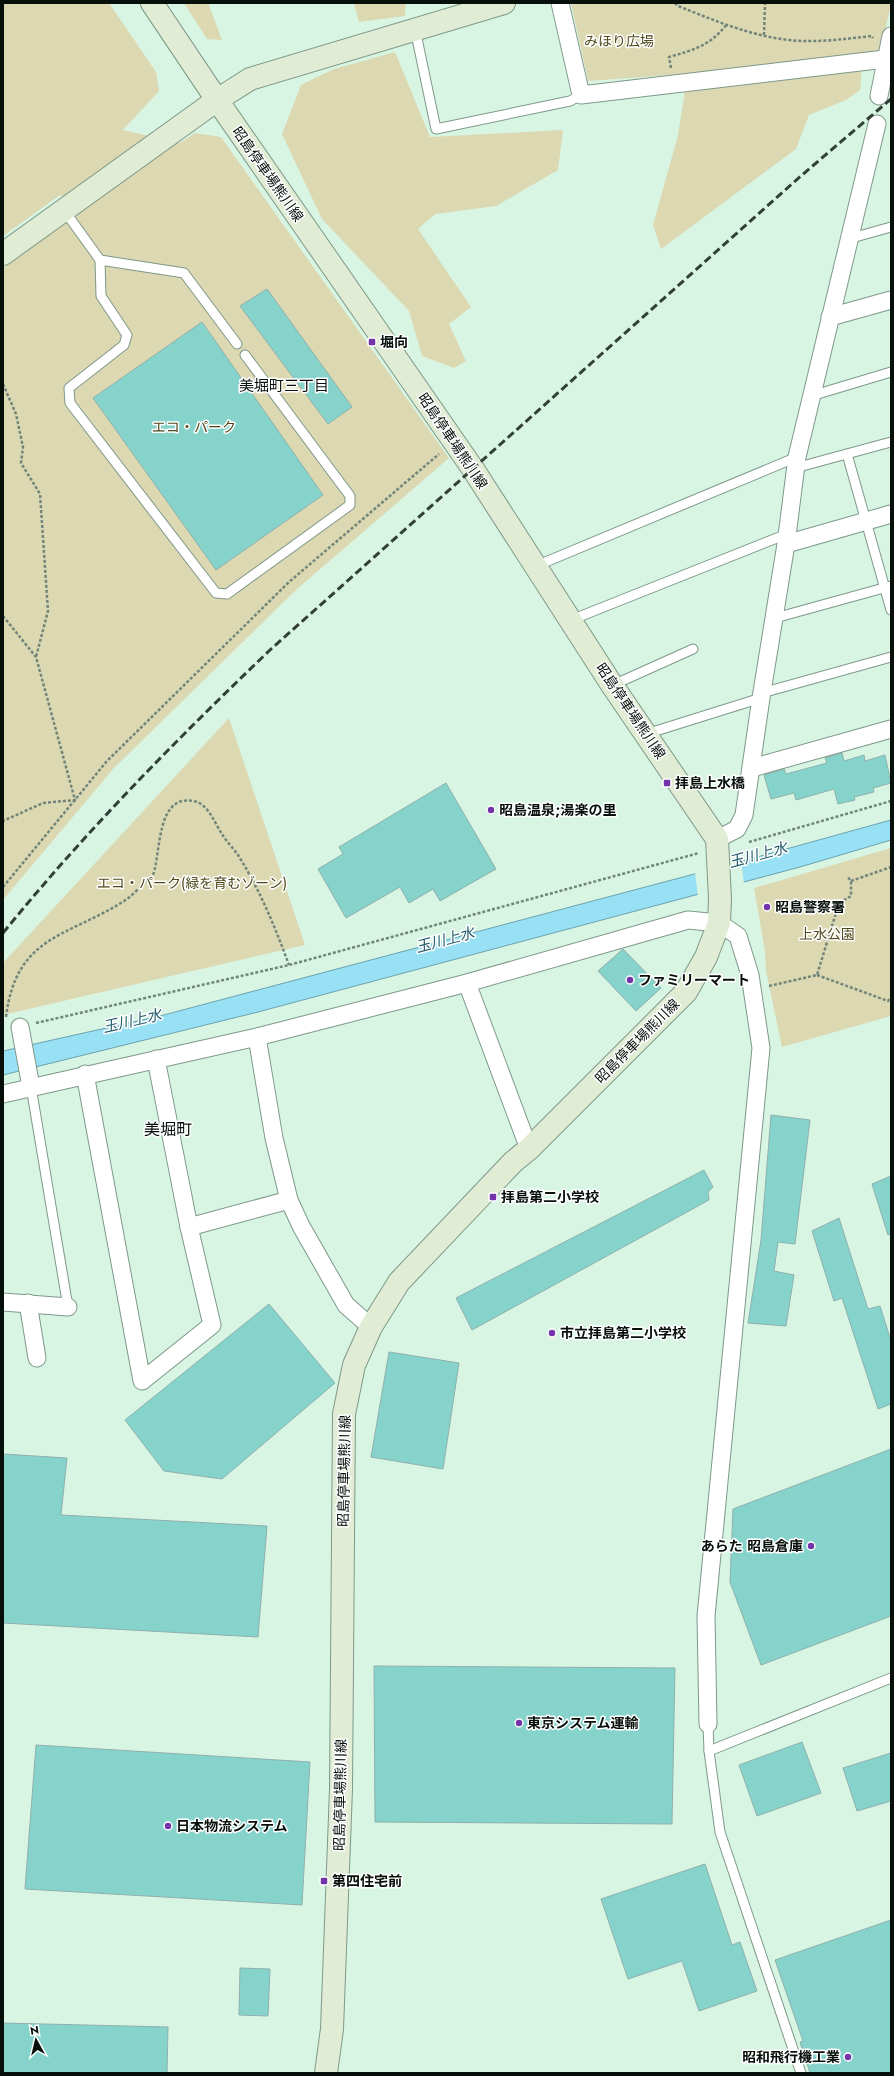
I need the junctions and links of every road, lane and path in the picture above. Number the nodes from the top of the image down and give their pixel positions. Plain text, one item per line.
1 (152, 3) edge
2 (504, 3) edge
3 (560, 3) edge
4 (675, 3) edge
5 (765, 3) edge
6 (727, 24) junction
7 (415, 29) junction
8 (764, 35) junction
9 (891, 36) edge
10 (880, 60) junction
11 (672, 75) dead end
12 (581, 95) junction
13 (879, 96) dead end
14 (217, 100) junction
15 (878, 124) dead end
16 (64, 210) junction
17 (891, 227) edge
18 (848, 240) junction
19 (3, 254) edge
20 (100, 260) junction
21 (891, 300) edge
22 (830, 317) junction
23 (237, 344) dead end
24 (246, 355) dead end
25 (891, 372) edge
26 (3, 384) edge
27 (811, 396) junction
28 (454, 442) junction
29 (891, 442) edge
30 (847, 454) junction
31 (796, 462) junction
32 (891, 514) edge
33 (866, 521) junction
34 (786, 539) junction
35 (536, 566) junction
36 (888, 587) edge
37 (891, 610) edge
38 (3, 616) edge
39 (775, 618) junction
40 (571, 620) junction
41 (693, 649) dead end
42 (36, 657) junction
43 (891, 657) edge
44 (612, 685) junction
45 (761, 696) junction
46 (891, 729) edge
47 (646, 734) junction
48 (752, 768) junction
49 (75, 800) junction
50 (891, 801) edge
51 (3, 821) edge
52 (717, 839) junction
53 (746, 843) dead end
54 (709, 858) junction
55 (891, 867) edge
56 (847, 876) dead end
57 (851, 881) junction
58 (3, 887) edge
59 (719, 923) junction
60 (289, 964) junction
61 (817, 975) junction
62 (467, 983) junction
63 (769, 986) dead end
64 (891, 997) edge
65 (13, 1024) junction
66 (257, 1037) junction
67 (156, 1059) junction
68 (85, 1074) junction
69 (31, 1088) junction
70 (3, 1094) edge
71 (529, 1149) junction
72 (289, 1200) junction
73 (190, 1227) junction
74 (3, 1302) edge
75 (28, 1304) junction
76 (68, 1307) joint
77 (372, 1327) junction
78 (37, 1358) dead end
79 (890, 1680) edge
80 (708, 1724) joint
81 (709, 1751) junction
82 (326, 2073) edge
83 (801, 2073) edge

1 - 14 main road, 昭島停車場熊川線
2 - 7 main road
3 - 12 street
4 - 6 path
5 - 8 path
6 - 8 path
6 - 11 path
7 - 12 lane
7 - 14 main road
8 - 10 path
9 - 10 street
10 - 12 street
10 - 13 street
14 - 16 main road
14 - 28 main road, 昭島停車場熊川線
15 - 18 street
16 - 19 main road
16 - 20 lane
17 - 18 lane
18 - 22 street
20 - 23 lane
20 - 24 lane
21 - 22 street
22 - 27 street
25 - 27 lane
26 - 42 path
27 - 31 street
28 - 35 main road, 昭島停車場熊川線
28 - 49 path
29 - 30 lane
30 - 31 lane
30 - 33 lane
31 - 34 street
31 - 35 lane
32 - 33 street
33 - 34 street
33 - 36 lane
34 - 39 street
34 - 40 lane
35 - 40 main road, 昭島停車場熊川線
36 - 37 lane
36 - 39 lane
38 - 42 path
39 - 45 street
40 - 44 main road, 昭島停車場熊川線
41 - 44 lane
42 - 49 path
43 - 45 lane
44 - 47 main road, 昭島停車場熊川線
45 - 47 lane
45 - 48 street
46 - 48 street
47 - 52 main road, 昭島停車場熊川線
48 - 52 street
49 - 51 path
49 - 58 path
50 - 53 path
52 - 54 main road, 昭島停車場熊川線
54 - 59 main road, 昭島停車場熊川線
54 - 60 path
55 - 57 path
56 - 57 path
57 - 61 path
59 - 62 street
59 - 71 main road, 昭島停車場熊川線
59 - 80 street
60 - 65 path
60 - 65 path
61 - 63 path
61 - 64 path
62 - 66 street
62 - 71 street
65 - 69 street
66 - 67 street
66 - 72 street
67 - 68 street
67 - 73 street
68 - 69 street
68 - 73 street
69 - 70 street
69 - 76 lane
71 - 77 main road, 昭島停車場熊川線
72 - 73 street
72 - 77 street
74 - 75 street
75 - 76 street
75 - 78 street
77 - 82 main road, 昭島停車場熊川線
79 - 81 lane
80 - 81 lane
81 - 83 lane

